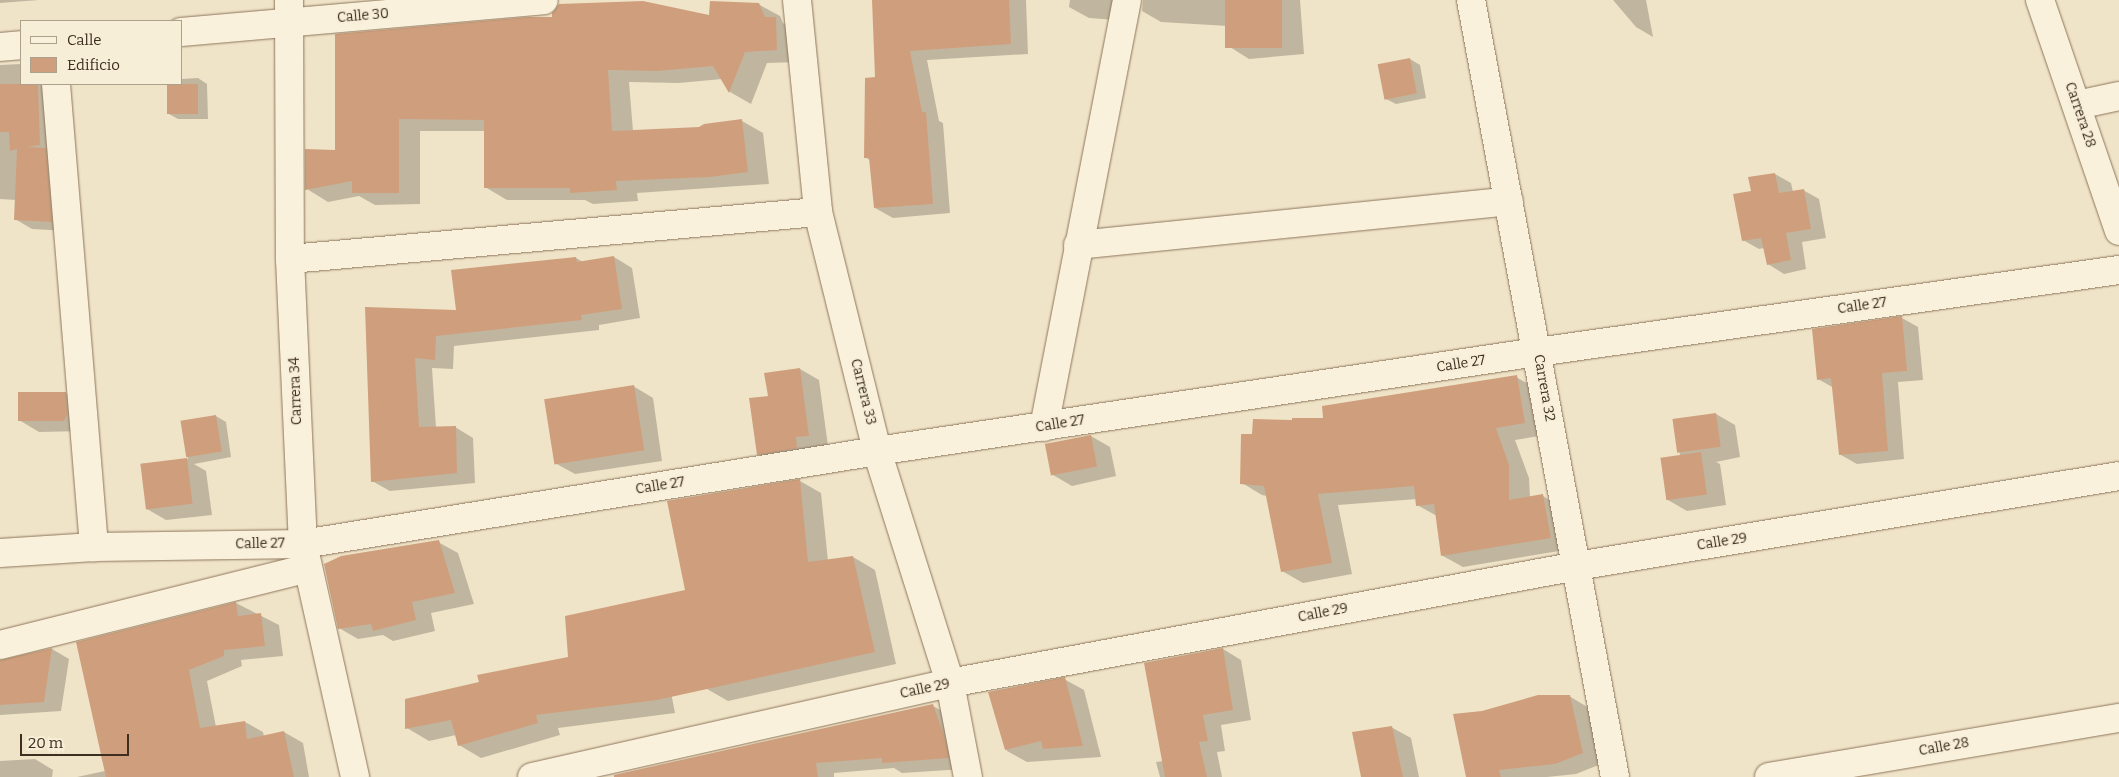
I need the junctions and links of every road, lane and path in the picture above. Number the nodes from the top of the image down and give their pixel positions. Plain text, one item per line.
1 (544, 0) edge
2 (796, 0) edge
3 (1127, 0) edge
4 (1471, 0) edge
5 (2040, 0) edge
6 (289, 12) edge
7 (182, 32) edge
8 (20, 45) edge
9 (0, 47) edge
10 (56, 85) edge
11 (2119, 96) edge
12 (2077, 105) junction
13 (1509, 201) junction
14 (818, 212) junction
15 (2119, 231) edge
16 (1078, 245) junction
17 (290, 259) junction
18 (2119, 270) edge
19 (1537, 352) junction
20 (1044, 427) junction
21 (877, 450) junction
22 (2119, 476) edge
23 (94, 547) junction
24 (0, 553) edge
25 (306, 556) junction
26 (1576, 566) junction
27 (0, 645) edge
28 (950, 683) junction
29 (2119, 718) edge
30 (354, 777) edge
31 (532, 777) edge
32 (968, 777) edge
33 (1615, 777) edge
34 (1769, 777) edge

1 - 6 street, Calle 30
2 - 14 street, Carrera 33
3 - 16 street
4 - 13 street, Carrera 32
5 - 12 street, Carrera 28
6 - 7 street, Calle 30
6 - 17 street, Carrera 34
8 - 9 street
10 - 23 street
11 - 12 street
12 - 15 street, Carrera 28
13 - 16 street
13 - 19 street, Carrera 32
14 - 17 street
14 - 21 street, Carrera 33
16 - 20 street
17 - 25 street, Carrera 34
18 - 19 street, Calle 27
19 - 20 street, Calle 27
19 - 26 street, Carrera 32
20 - 21 street, Calle 27
21 - 25 street, Calle 27
21 - 28 street, Carrera 33
22 - 26 street, Calle 29
23 - 24 street, Calle 27
23 - 25 street, Calle 27
25 - 27 street
25 - 30 street, Carrera 34
26 - 28 street, Calle 29
26 - 33 street, Carrera 32
28 - 31 street, Calle 29
28 - 32 street, Carrera 33
29 - 34 street, Calle 28

